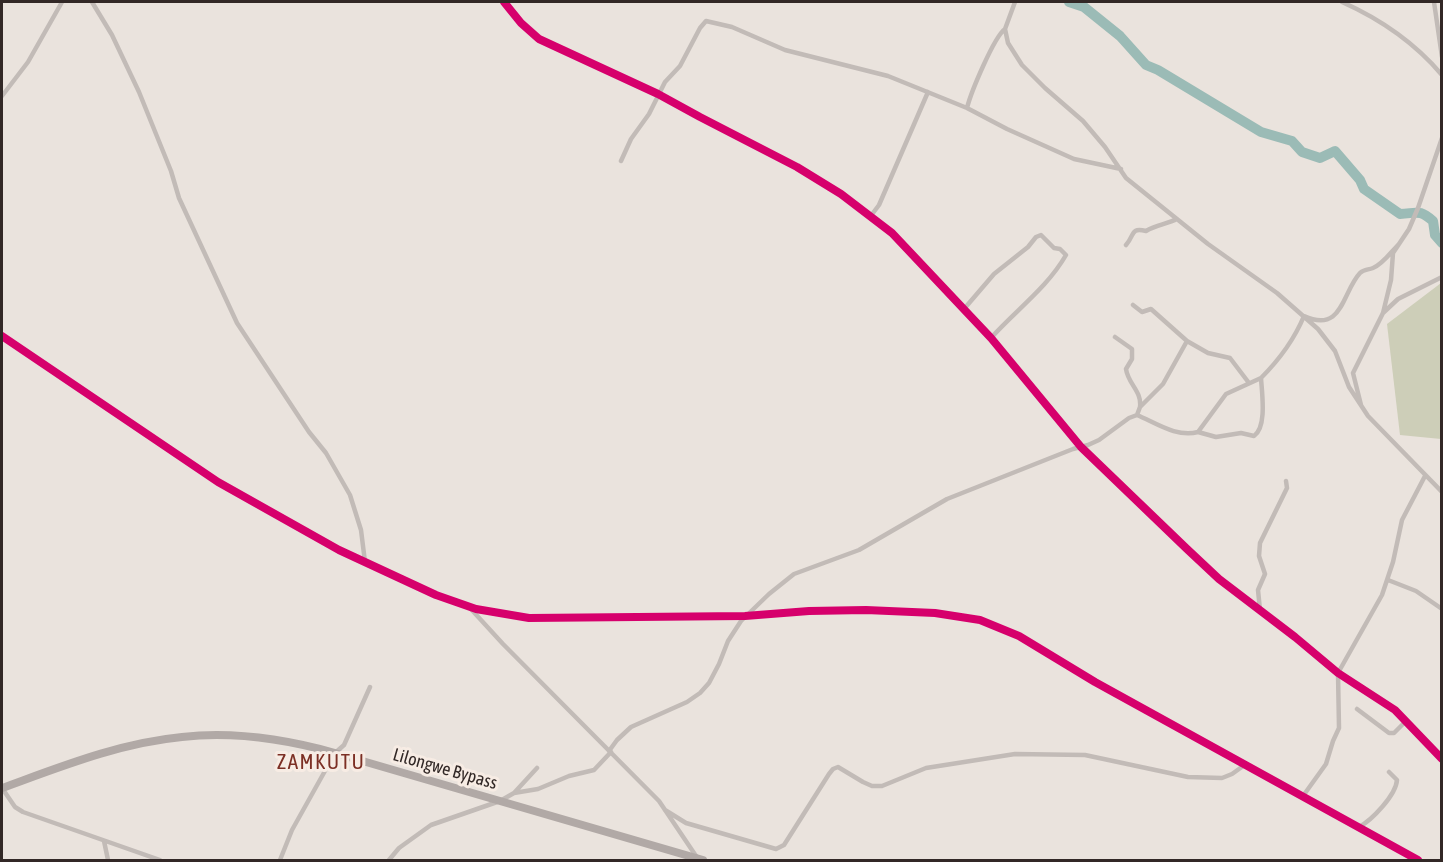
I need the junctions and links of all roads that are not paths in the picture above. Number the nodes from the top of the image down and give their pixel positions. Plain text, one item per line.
1 (62, 2) edge
2 (92, 2) edge
3 (504, 2) edge
4 (1010, 2) edge
5 (1015, 2) edge
6 (1342, 2) edge
7 (1434, 2) edge
8 (1010, 14) junction
9 (1005, 29) junction
10 (1442, 57) edge
11 (1442, 75) edge
12 (928, 93) junction
13 (658, 94) junction
14 (2, 96) edge
15 (967, 108) junction
16 (1442, 138) edge
17 (621, 161) dead end
18 (1121, 169) junction
19 (870, 217) junction
20 (1178, 219) junction
21 (1126, 245) dead end
22 (1398, 245) junction
23 (1442, 277) edge
24 (1389, 289) junction
25 (1398, 299) junction
26 (1133, 305) dead end
27 (964, 309) junction
28 (1383, 313) junction
29 (1304, 316) junction
30 (2, 336) edge
31 (1115, 337) dead end
32 (991, 338) junction
33 (1187, 341) junction
34 (1261, 378) junction
35 (1249, 383) junction
36 (1140, 407) junction
37 (1362, 408) junction
38 (1137, 415) junction
39 (1198, 432) junction
40 (1081, 447) junction
41 (1425, 476) junction
42 (1286, 481) dead end
43 (1442, 492) edge
44 (364, 562) junction
45 (1388, 580) junction
46 (469, 606) junction
47 (1442, 609) edge
48 (1260, 610) junction
49 (745, 616) junction
50 (1338, 673) junction
51 (370, 687) dead end
52 (1357, 709) dead end
53 (1406, 721) junction
54 (610, 752) junction
55 (335, 753) junction
56 (1442, 759) edge
57 (1246, 764) junction
58 (537, 768) dead end
59 (1389, 772) dead end
60 (2, 788) edge
61 (514, 793) junction
62 (1303, 796) junction
63 (500, 801) junction
64 (665, 810) junction
65 (1359, 827) junction
66 (104, 841) junction
67 (700, 860) edge
68 (108, 861) edge
69 (160, 861) edge
70 (280, 861) edge
71 (389, 861) edge
72 (1418, 861) edge

1 - 14 street
2 - 44 street
3 - 13 street
4 - 8 street
5 - 8 street
6 - 11 street
7 - 10 street
8 - 9 street
9 - 15 street
9 - 18 street
12 - 13 street
12 - 15 street
12 - 19 street
13 - 17 street
13 - 19 street
15 - 18 street
16 - 22 street
18 - 20 street
19 - 27 street
20 - 21 street
20 - 29 street
22 - 24 street
22 - 29 street
23 - 25 street
24 - 25 street
24 - 28 street
25 - 28 street
26 - 33 street
27 - 32 street
27 - 32 street
28 - 37 street
29 - 34 street
29 - 37 street
30 - 44 street
31 - 36 street
32 - 40 street
33 - 35 street
33 - 36 street
34 - 35 street
34 - 39 street
35 - 39 street
36 - 38 street
37 - 41 street
38 - 39 street
38 - 40 street
40 - 48 street
40 - 49 street
41 - 43 street
41 - 45 street
42 - 48 street
44 - 46 street
45 - 47 street
45 - 50 street
46 - 49 street
46 - 54 street
48 - 50 street
49 - 54 street
49 - 57 street
50 - 53 street
50 - 62 street
51 - 55 street
52 - 53 street
53 - 56 street
54 - 61 street
54 - 64 street
55 - 60 main road, Lilongwe Bypass
55 - 63 main road, Lilongwe Bypass
55 - 70 street
57 - 62 street
57 - 64 street
58 - 61 street
59 - 65 street
60 - 66 street
61 - 63 street
62 - 65 street
63 - 67 main road, Lilongwe Bypass
63 - 71 street
64 - 67 street
65 - 72 street
66 - 68 street
66 - 69 street

